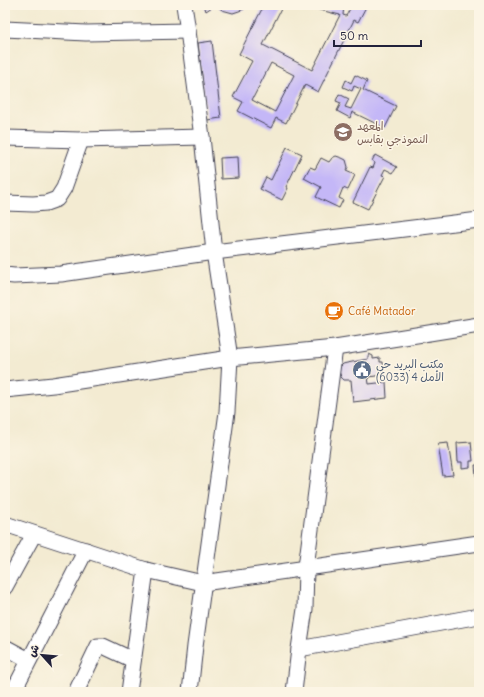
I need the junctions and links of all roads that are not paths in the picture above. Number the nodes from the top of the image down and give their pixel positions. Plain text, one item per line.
1 (184, 5) edge
2 (5, 29) edge
3 (188, 31) junction
4 (202, 137) junction
5 (5, 138) edge
6 (81, 140) junction
7 (5, 203) edge
8 (479, 220) edge
9 (214, 252) junction
10 (5, 275) edge
11 (479, 325) edge
12 (335, 348) junction
13 (230, 358) junction
14 (5, 390) edge
15 (5, 524) edge
16 (34, 534) junction
17 (479, 543) edge
18 (86, 550) junction
19 (306, 567) junction
20 (146, 570) junction
21 (203, 583) junction
22 (5, 587) edge
23 (479, 616) edge
24 (5, 647) edge
25 (299, 649) junction
26 (29, 660) junction
27 (134, 660) junction
28 (81, 690) edge
29 (13, 692) edge
30 (129, 692) edge
31 (190, 692) edge
32 (294, 692) edge

1 - 3 street
2 - 3 street
3 - 4 street
4 - 6 street
4 - 9 street
5 - 6 street
6 - 7 street
8 - 9 street
9 - 10 street
9 - 13 street
11 - 12 street
12 - 13 street
12 - 19 street
13 - 14 street
13 - 21 street
15 - 16 street
16 - 18 street
16 - 22 street
17 - 19 street
18 - 20 street
18 - 26 street
19 - 21 street
19 - 25 street
20 - 21 street
20 - 27 street
21 - 31 street
23 - 25 street
24 - 26 street
25 - 32 street
26 - 29 street
27 - 28 street
27 - 30 street

